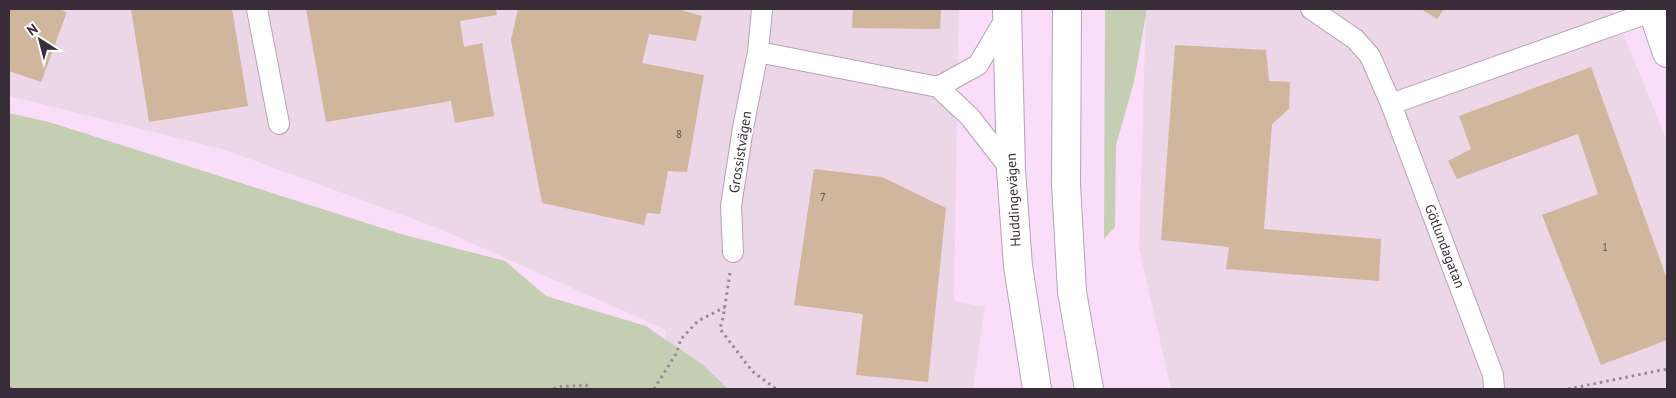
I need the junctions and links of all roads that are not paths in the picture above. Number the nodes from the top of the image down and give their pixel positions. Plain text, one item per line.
1 (257, 9) edge
2 (762, 9) edge
3 (1067, 9) edge
4 (1311, 9) edge
5 (1655, 10) edge
6 (1007, 12) edge
7 (758, 52) junction
8 (1667, 53) edge
9 (938, 87) junction
10 (1391, 104) junction
11 (279, 124) dead end
12 (1011, 170) junction
13 (733, 252) road end
14 (1037, 389) edge
15 (1089, 389) edge
16 (1494, 389) edge

1 - 11 street
2 - 7 street, Grossistvägen
3 - 15 main road
4 - 10 street, Götlundagatan
5 - 8 main road
5 - 10 street
6 - 9 street
6 - 12 main road, Huddingevägen
7 - 9 street
7 - 13 street, Grossistvägen
9 - 12 street
10 - 16 street, Götlundagatan
12 - 14 main road, Huddingevägen

